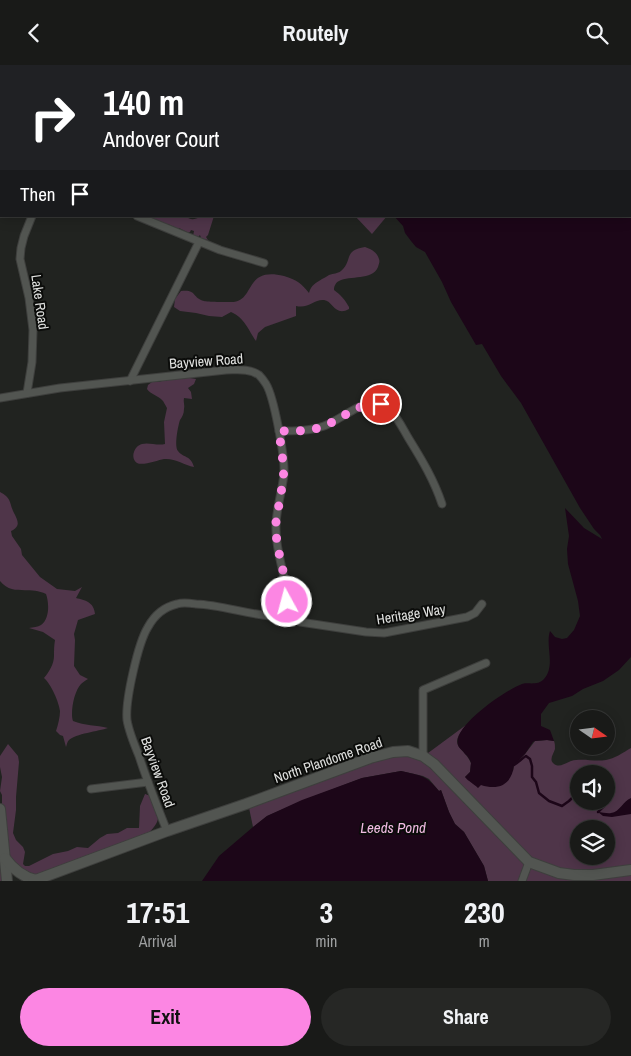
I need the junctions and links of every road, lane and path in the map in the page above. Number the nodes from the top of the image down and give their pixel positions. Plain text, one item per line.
1 (31, 217) edge
2 (139, 217) edge
3 (199, 242) junction
4 (264, 263) dead end
5 (130, 381) junction
6 (27, 393) junction
7 (0, 398) edge
8 (279, 431) junction
9 (442, 504) dead end
10 (482, 604) dead end
11 (287, 608) junction
12 (486, 663) dead end
13 (423, 756) junction
14 (148, 782) junction
15 (91, 789) dead end
16 (0, 809) edge
17 (167, 831) junction
18 (5, 857) junction
19 (529, 862) junction
20 (631, 870) edge
21 (34, 880) edge
22 (6, 881) edge
23 (522, 881) edge

1 - 6 street, Lake Road
2 - 3 street
3 - 4 street
3 - 5 street
5 - 6 street, Bayview Road
5 - 8 street, Bayview Road
6 - 7 street, Bayview Road
8 - 9 street
8 - 11 street, Bayview Road
10 - 11 street, Heritage Way
11 - 14 street, Bayview Road
12 - 13 street
13 - 17 main road, North Plandome Road
13 - 19 main road
14 - 15 street
14 - 17 street, Bayview Road
16 - 18 main road
17 - 21 main road, North Plandome Road
18 - 21 main road
18 - 22 main road
19 - 20 main road
19 - 23 street

